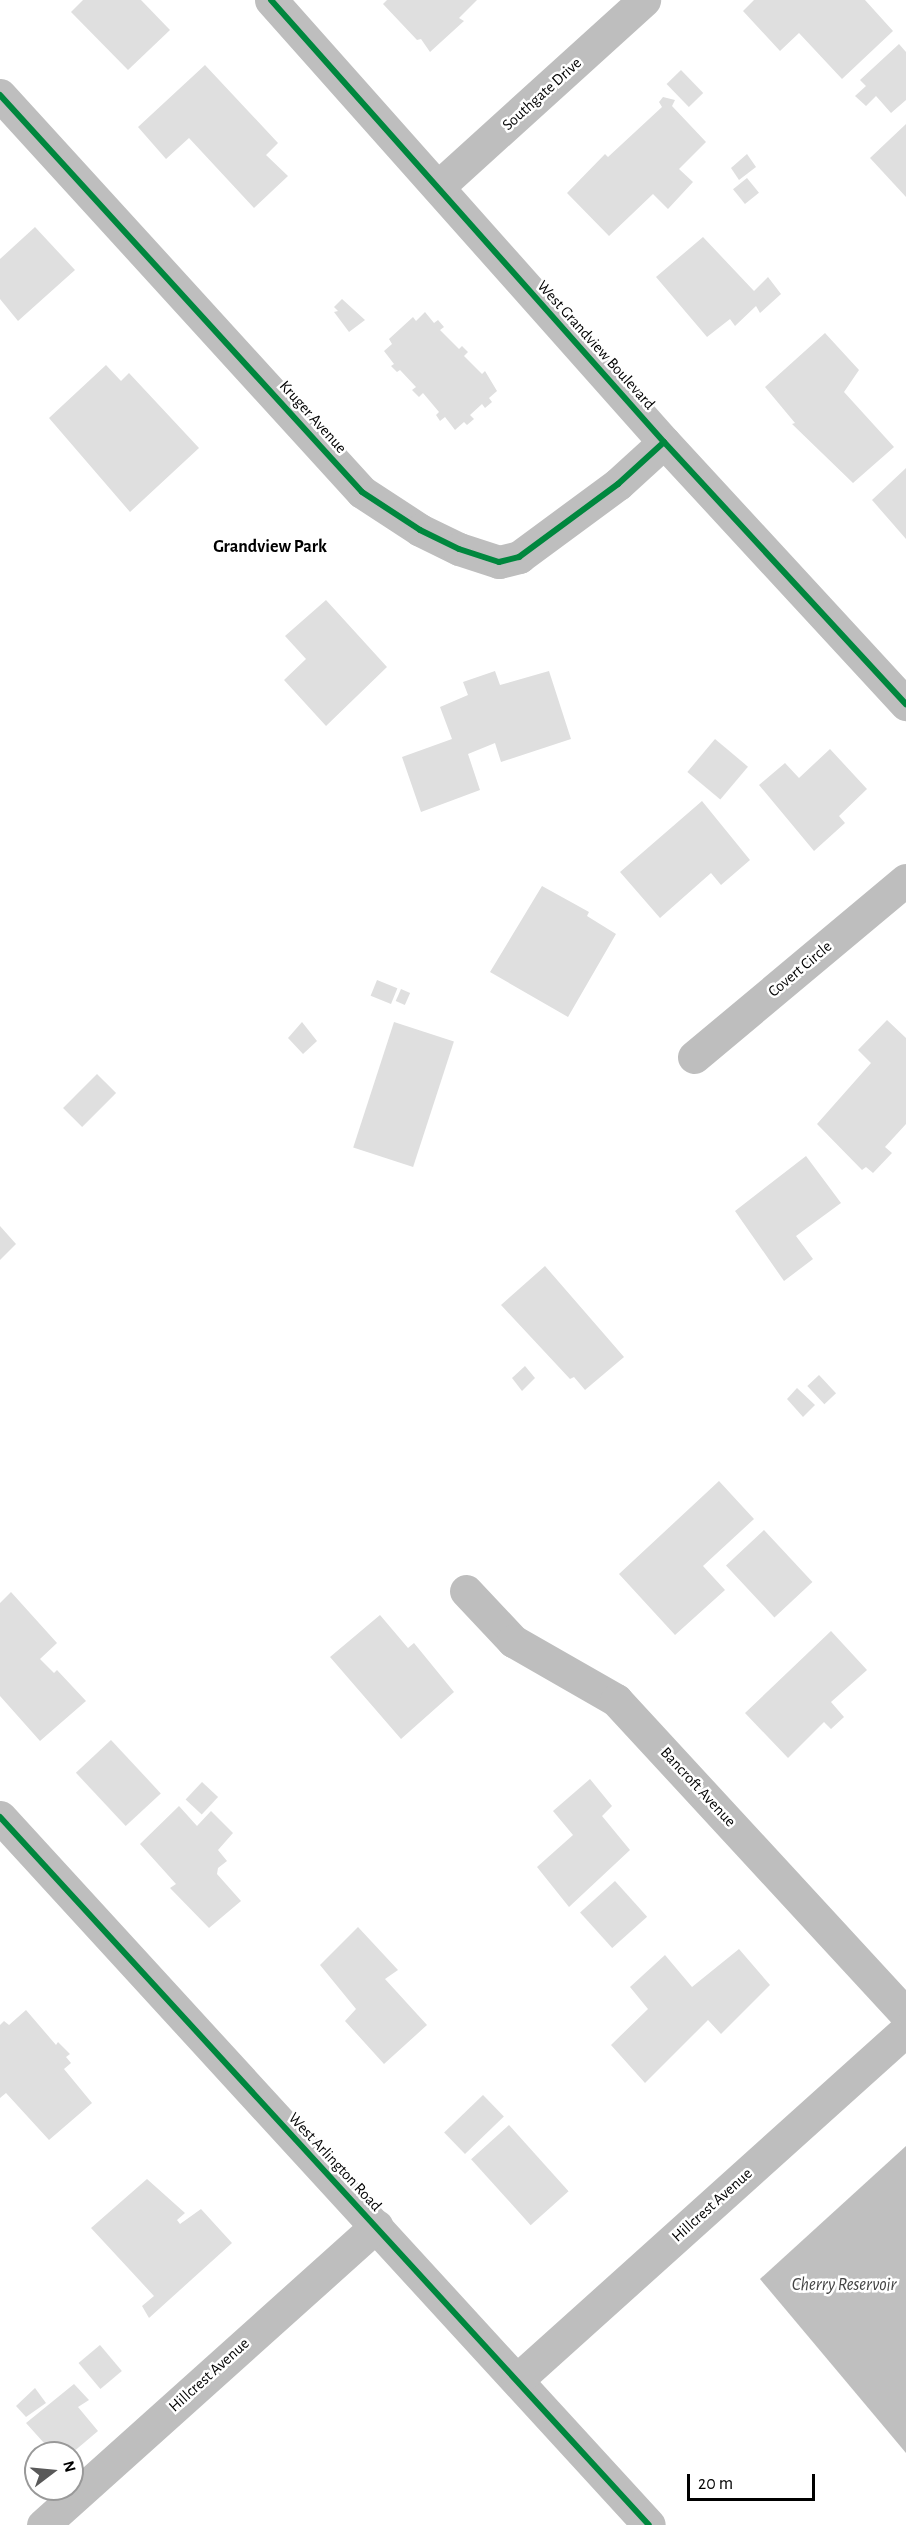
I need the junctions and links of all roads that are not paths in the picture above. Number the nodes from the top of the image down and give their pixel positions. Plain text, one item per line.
1 (271, 0) edge
2 (644, 0) edge
3 (0, 95) edge
4 (439, 186) junction
5 (664, 442) junction
6 (906, 704) edge
7 (906, 880) edge
8 (694, 1057) dead end
9 (466, 1591) dead end
10 (0, 1817) edge
11 (906, 2014) edge
12 (906, 2030) edge
13 (375, 2226) junction
14 (517, 2380) junction
15 (43, 2525) edge
16 (649, 2525) edge

1 - 4 street, West Grandview Boulevard
2 - 4 street, Southgate Drive
3 - 5 street, Kruger Avenue
4 - 5 street, West Grandview Boulevard
5 - 6 street, West Grandview Boulevard
7 - 8 street, Covert Circle
9 - 11 street, Bancroft Avenue
10 - 13 street, West Arlington Road
12 - 14 street, Hillcrest Avenue
13 - 14 street, West Arlington Road
13 - 15 street, Hillcrest Avenue
14 - 16 street, West Arlington Road

